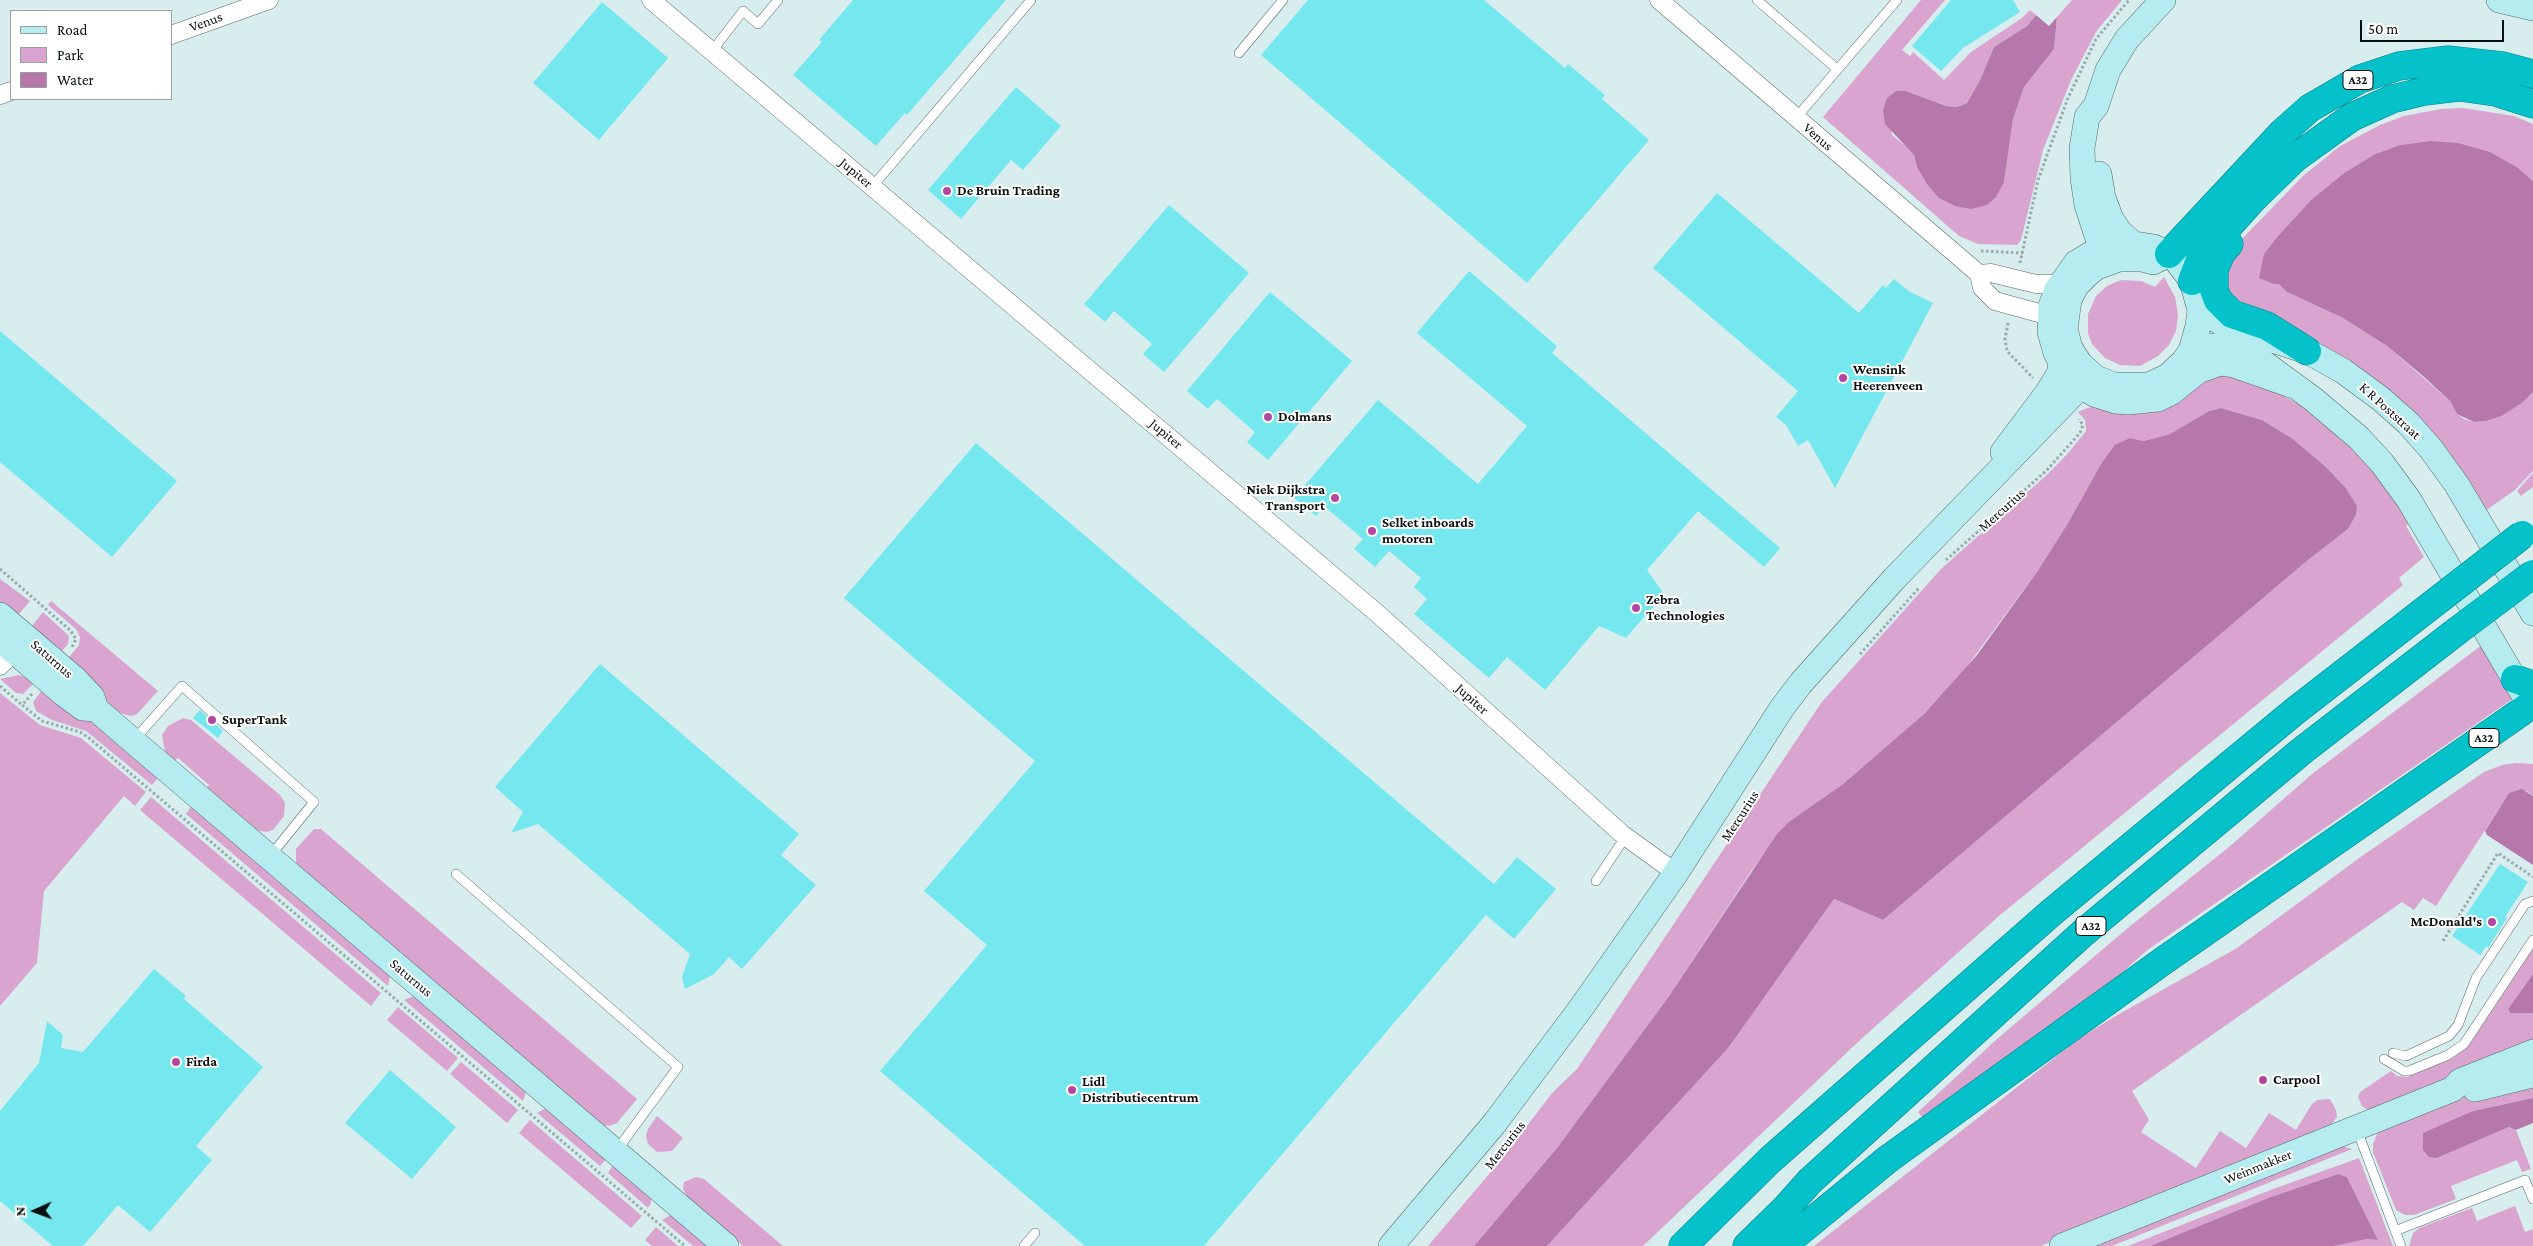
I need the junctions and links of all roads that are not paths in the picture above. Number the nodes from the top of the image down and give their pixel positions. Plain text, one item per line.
1 (269, 0) edge
2 (651, 0) edge
3 (778, 0) edge
4 (1031, 0) edge
5 (1283, 0) edge
6 (1659, 0) edge
7 (1757, 0) edge
8 (1897, 0) edge
9 (2499, 0) edge
10 (2154, 3) edge
11 (2533, 8) edge
12 (172, 34) edge
13 (712, 51) junction
14 (1239, 53) dead end
15 (1838, 69) junction
16 (2533, 74) edge
17 (2533, 104) edge
18 (2096, 106) junction
19 (1796, 118) junction
20 (872, 187) junction
21 (2251, 201) junction
22 (2131, 242) junction
23 (2168, 254) junction
24 (2099, 258) junction
25 (1979, 274) junction
26 (2192, 282) junction
27 (2060, 284) junction
28 (2200, 310) junction
29 (2057, 319) junction
30 (2191, 351) junction
31 (2307, 351) junction
32 (2061, 364) junction
33 (2095, 385) junction
34 (2291, 385) junction
35 (1966, 506) junction
36 (2529, 528) edge
37 (2533, 574) edge
38 (2533, 613) edge
39 (5, 639) edge
40 (2529, 696) edge
41 (133, 741) junction
42 (1626, 836) junction
43 (269, 857) junction
44 (1676, 873) junction
45 (456, 874) dead end
46 (1596, 881) dead end
47 (2533, 901) edge
48 (2533, 940) edge
49 (2533, 1052) edge
50 (2393, 1053) dead end
51 (2384, 1059) dead end
52 (2533, 1075) edge
53 (2453, 1089) junction
54 (2356, 1127) junction
55 (615, 1152) junction
56 (2533, 1199) edge
57 (2395, 1231) junction
58 (1034, 1233) dead end
59 (726, 1246) edge
60 (1024, 1246) edge
61 (1391, 1246) edge
62 (1683, 1246) edge
63 (1747, 1246) edge
64 (1782, 1246) edge
65 (2062, 1246) edge
66 (2401, 1246) edge

1 - 12 street, Venus
2 - 13 street, Jupiter
3 - 13 lane
4 - 20 lane
5 - 14 lane
6 - 19 street, Venus
7 - 15 lane
8 - 15 lane
9 - 11 main road
10 - 18 main road
13 - 20 street, Jupiter
15 - 19 lane
16 - 23 highway, A32
17 - 21 highway, A32
18 - 22 main road
18 - 24 main road
19 - 25 street, Venus
20 - 42 street, Jupiter
21 - 26 highway, A32
21 - 31 highway
22 - 23 main road
22 - 24 main road
23 - 24 main road
23 - 26 main road
24 - 27 main road
24 - 29 main road
25 - 27 street
25 - 29 street, Venus
26 - 28 main road
27 - 29 main road
28 - 30 main road
28 - 31 main road, K R Poststraat
29 - 32 main road
29 - 33 main road
30 - 33 main road
30 - 34 main road
31 - 38 main road, K R Poststraat
32 - 33 main road
32 - 35 main road, Mercurius
33 - 34 main road
33 - 35 main road, Mercurius
34 - 40 main road
35 - 44 main road, Mercurius
36 - 62 highway, A32, bridge
37 - 63 highway, A32, bridge
39 - 41 main road, Saturnus
40 - 64 highway, A32
41 - 43 main road, Saturnus
41 - 43 lane
42 - 44 street, Jupiter
42 - 46 lane
43 - 55 main road, Saturnus
44 - 61 main road, Mercurius
45 - 55 lane
47 - 50 lane
48 - 51 lane
49 - 53 main road, Weinmakker
52 - 53 main road, Weinmakker
53 - 54 main road, Weinmakker
54 - 57 lane
54 - 65 main road, Weinmakker
55 - 59 main road, Saturnus
56 - 57 lane
57 - 66 lane
58 - 60 lane

